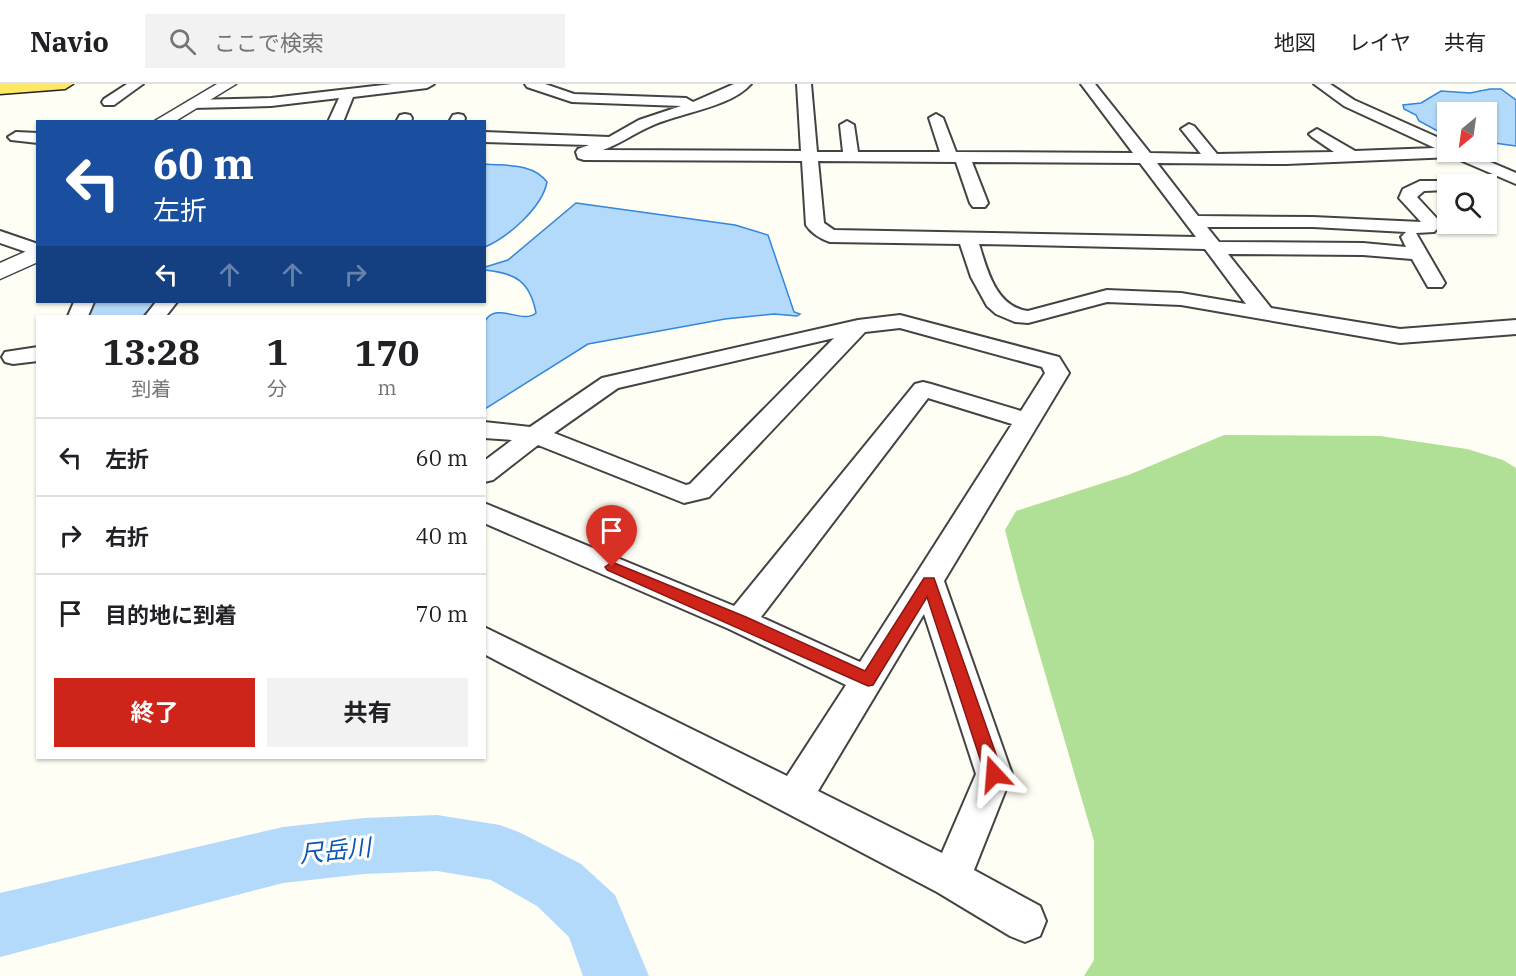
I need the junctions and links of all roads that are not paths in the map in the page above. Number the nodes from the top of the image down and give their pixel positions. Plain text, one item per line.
1 (65, 84) edge
2 (136, 84) edge
3 (228, 84) edge
4 (427, 84) edge
5 (532, 84) edge
6 (744, 84) edge
7 (804, 84) edge
8 (1088, 84) edge
9 (1321, 84) edge
10 (0, 89) edge
11 (348, 93) junction
12 (109, 102) dead end
13 (706, 103) junction
14 (192, 104) junction
15 (936, 118) dead end
16 (164, 120) edge
17 (336, 120) edge
18 (847, 125) dead end
19 (1190, 129) dead end
20 (1317, 134) dead end
21 (16, 137) dead end
22 (486, 137) edge
23 (36, 138) edge
24 (1389, 140) dead end
25 (612, 141) junction
26 (1437, 143) edge
27 (1437, 153) edge
28 (1421, 154) junction
29 (809, 156) junction
30 (851, 156) junction
31 (1351, 156) junction
32 (956, 157) junction
33 (1146, 159) junction
34 (1213, 159) junction
35 (1478, 162) edge
36 (1516, 179) edge
37 (1437, 185) edge
38 (1497, 188) edge
39 (1516, 190) edge
40 (979, 203) dead end
41 (1193, 221) junction
42 (1406, 227) junction
43 (0, 237) edge
44 (968, 239) junction
45 (1212, 246) junction
46 (36, 251) edge
47 (36, 253) edge
48 (1420, 254) junction
49 (0, 272) edge
50 (1436, 283) dead end
51 (166, 303) edge
52 (1264, 313) junction
53 (156, 315) edge
54 (1016, 318) junction
55 (858, 326) junction
56 (1505, 328) edge
57 (1516, 345) edge
58 (994, 346) junction
59 (36, 354) edge
60 (13, 357) dead end
61 (1027, 421) junction
62 (486, 430) edge
63 (535, 435) junction
64 (486, 472) edge
65 (486, 513) edge
66 (929, 582) junction
67 (740, 621) junction
68 (486, 640) edge
69 (868, 680) junction
70 (795, 796) junction
71 (951, 878) junction
72 (1026, 921) dead end

1 - 10 main road
2 - 12 street
3 - 14 street
4 - 11 street
5 - 13 street
6 - 13 street
7 - 29 street
8 - 33 street
9 - 26 street
11 - 14 street
11 - 17 street
13 - 25 street
14 - 16 street
15 - 32 street
18 - 30 street
19 - 34 street
20 - 31 street
21 - 23 street
22 - 25 street
24 - 28 street
25 - 29 street
27 - 28 street
28 - 31 street
29 - 30 street
29 - 44 street
30 - 32 street
31 - 34 street
32 - 33 street
32 - 40 street
33 - 34 street
33 - 41 street
35 - 36 street
37 - 42 street
38 - 39 street
41 - 42 street
41 - 45 street
42 - 48 street
43 - 46 street
44 - 45 street
44 - 54 street
45 - 48 street
45 - 52 street
47 - 49 street
48 - 50 street
51 - 53 street
52 - 54 street
52 - 56 street
54 - 58 street
55 - 58 street
55 - 63 street
55 - 63 street
56 - 57 street
58 - 61 street
59 - 60 street
61 - 66 street
61 - 67 street
62 - 63 street
63 - 64 street
65 - 67 street
66 - 69 street
66 - 71 street
67 - 69 street
68 - 70 street
69 - 70 street
70 - 71 street
71 - 72 street

